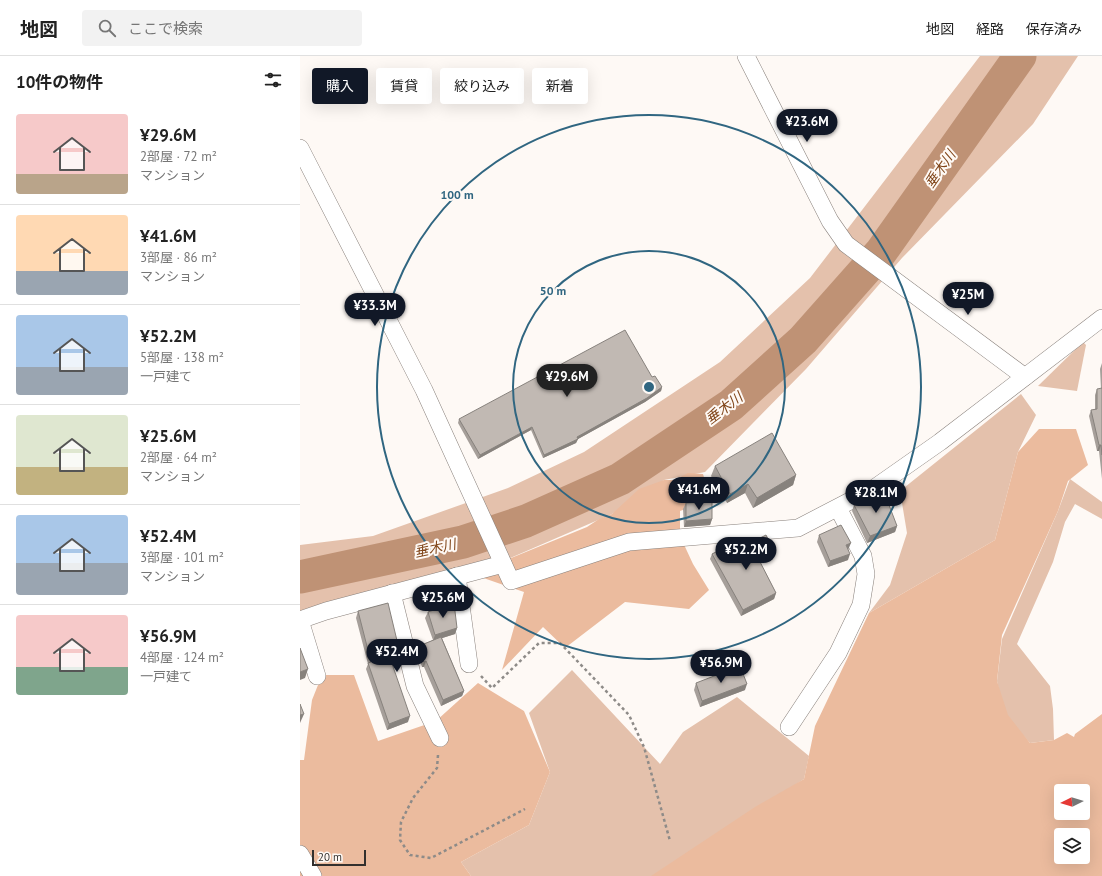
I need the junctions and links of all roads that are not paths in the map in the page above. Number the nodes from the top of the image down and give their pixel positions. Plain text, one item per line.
1 (746, 56) edge
2 (300, 148) edge
3 (1102, 318) edge
4 (1025, 377) junction
5 (838, 508) junction
6 (503, 564) junction
7 (456, 576) junction
8 (392, 594) junction
9 (300, 620) edge
10 (469, 664) road end
11 (317, 676) dead end
12 (789, 727) dead end
13 (440, 738) road end
14 (300, 854) edge
15 (313, 876) edge

1 - 4 street
2 - 6 street
3 - 4 street
4 - 5 street
5 - 6 street
5 - 12 street
6 - 7 street
7 - 8 street
7 - 10 street
8 - 9 street
8 - 13 street
9 - 11 street
14 - 15 street

